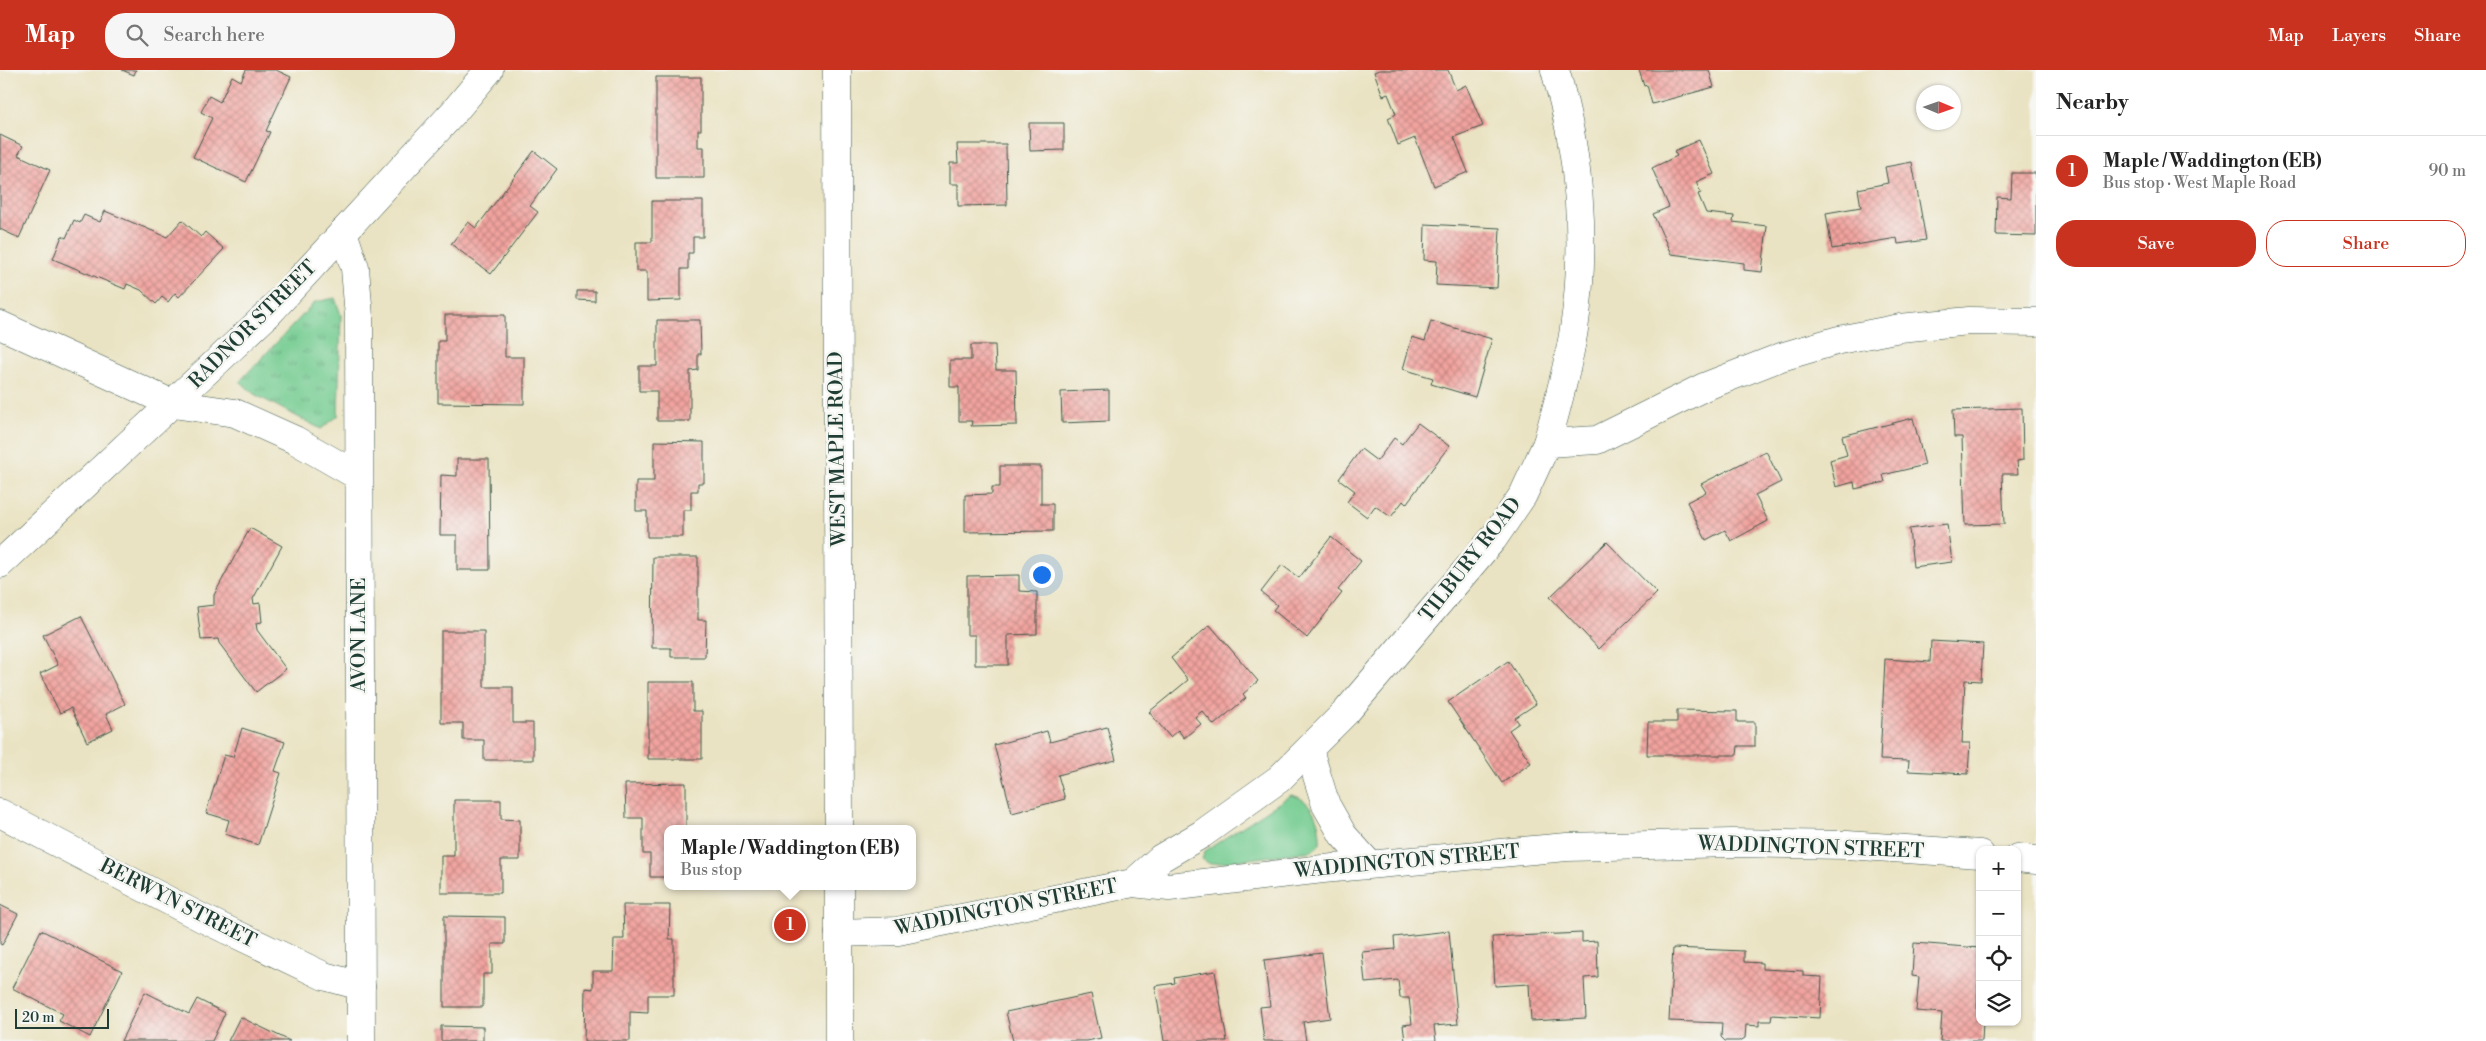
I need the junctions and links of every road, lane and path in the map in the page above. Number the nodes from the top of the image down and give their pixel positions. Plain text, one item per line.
1 (837, 70) edge
2 (1555, 70) edge
3 (476, 74) edge
4 (343, 232) junction
5 (2036, 322) edge
6 (0, 325) edge
7 (173, 404) junction
8 (1547, 443) junction
9 (358, 476) junction
10 (0, 564) edge
11 (1309, 750) junction
12 (0, 813) edge
13 (839, 825) edge
14 (1976, 854) edge
15 (2021, 858) edge
16 (2036, 860) edge
17 (1369, 864) junction
18 (1133, 883) junction
19 (839, 890) edge
20 (839, 933) junction
21 (361, 986) junction
22 (361, 1041) edge
23 (839, 1041) edge

1 - 13 street, WEST MAPLE ROAD
2 - 8 street, TILBURY ROAD
3 - 4 street, RADNOR STREET
4 - 7 street, RADNOR STREET
4 - 9 street, AVON LANE
5 - 8 street
6 - 7 street
7 - 9 street
7 - 10 street, RADNOR STREET
8 - 11 street, TILBURY ROAD
9 - 21 street, AVON LANE
11 - 17 street
11 - 18 street, TILBURY ROAD
12 - 21 street, BERWYN STREET
14 - 17 street, WADDINGTON STREET
15 - 16 street
17 - 18 street, WADDINGTON STREET
18 - 20 street, WADDINGTON STREET
19 - 20 street
20 - 23 street
21 - 22 street, AVON LANE

